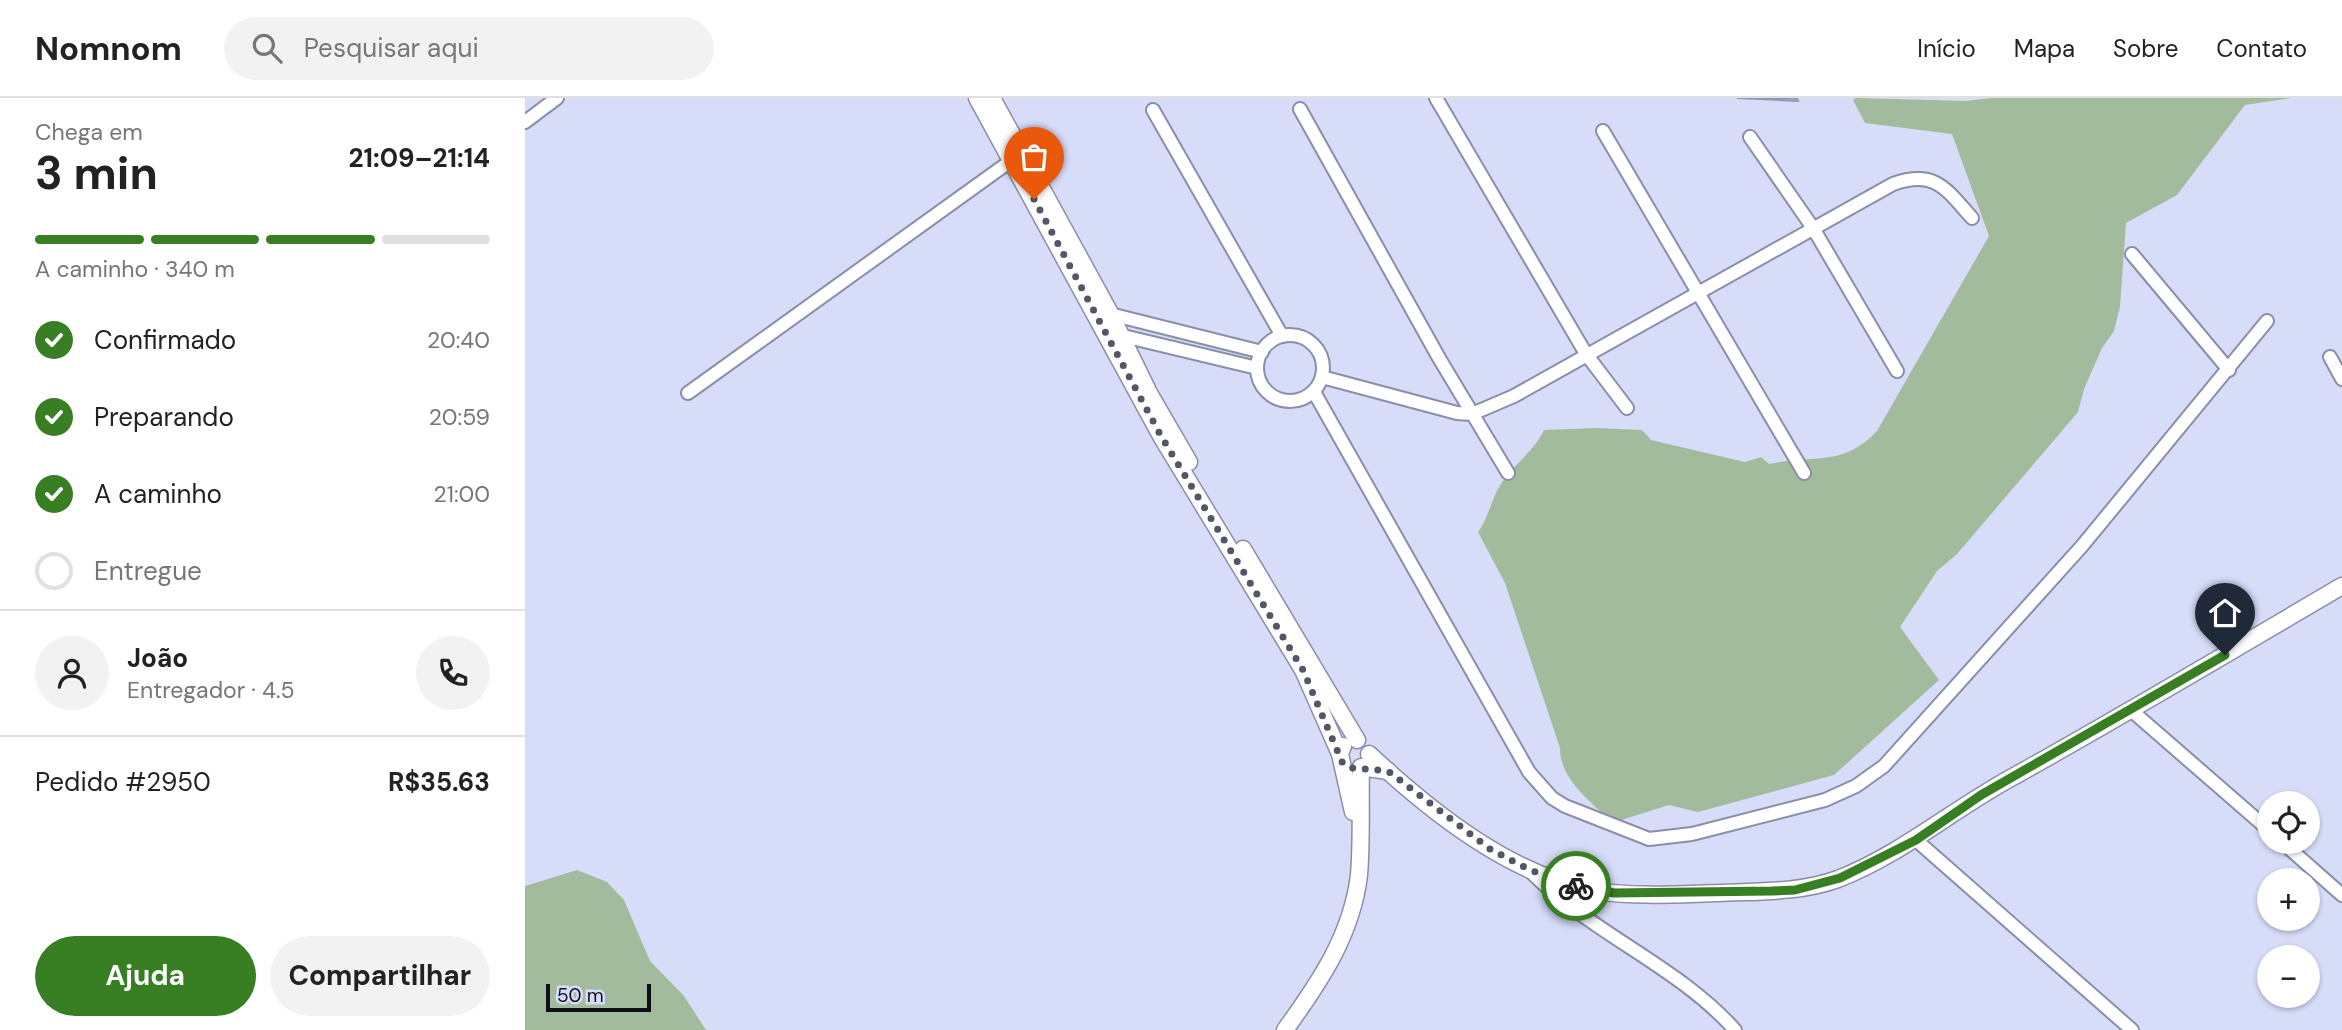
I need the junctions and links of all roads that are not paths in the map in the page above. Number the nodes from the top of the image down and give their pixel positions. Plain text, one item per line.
1 (557, 98) edge
2 (977, 98) edge
3 (992, 98) edge
4 (1436, 98) edge
5 (1300, 109) dead end
6 (1153, 110) dead end
7 (525, 122) edge
8 (1603, 131) dead end
9 (1750, 137) dead end
10 (1012, 160) junction
11 (1972, 219) dead end
12 (1812, 229) junction
13 (2132, 254) dead end
14 (1700, 292) junction
15 (1102, 312) junction
16 (2267, 321) dead end
17 (1105, 331) junction
18 (1121, 335) junction
19 (1282, 336) junction
20 (1221, 344) junction
21 (1262, 352) junction
22 (1586, 354) junction
23 (2330, 358) dead end
24 (1216, 359) junction
25 (1257, 368) junction
26 (2229, 370) junction
27 (1897, 371) dead end
28 (1322, 377) junction
29 (2342, 379) edge
30 (1314, 392) junction
31 (688, 393) dead end
32 (1627, 408) dead end
33 (1472, 414) junction
34 (1508, 472) dead end
35 (1804, 473) dead end
36 (2342, 586) edge
37 (2132, 711) junction
38 (1357, 740) junction
39 (1342, 759) junction
40 (1365, 760) junction
41 (2257, 820) edge
42 (1359, 839) junction
43 (1916, 840) junction
44 (2296, 854) edge
45 (1530, 870) junction
46 (2342, 895) edge
47 (1285, 1030) edge
48 (1735, 1030) edge
49 (2132, 1030) edge

1 - 7 street
2 - 10 street
3 - 15 street
4 - 22 street
5 - 33 street
6 - 19 street
8 - 14 street
9 - 12 street
10 - 15 street
10 - 31 street
11 - 12 street
12 - 14 street
12 - 27 street
13 - 26 street
14 - 22 street
14 - 35 street
15 - 17 street
15 - 18 street
15 - 20 street
16 - 26 street
17 - 18 street
17 - 39 street
18 - 24 street
18 - 38 street
19 - 21 street
19 - 28 street
20 - 21 street
20 - 24 street
21 - 25 street
22 - 32 street
22 - 33 street
23 - 29 street
24 - 25 street
25 - 30 street
26 - 30 street
28 - 30 street
28 - 33 street
33 - 34 street
36 - 37 street
37 - 41 street
37 - 43 street
38 - 39 street
38 - 40 street
39 - 40 street
39 - 42 street
40 - 42 street
40 - 45 street
42 - 47 street
43 - 45 street
43 - 49 street
44 - 46 street
45 - 48 street

